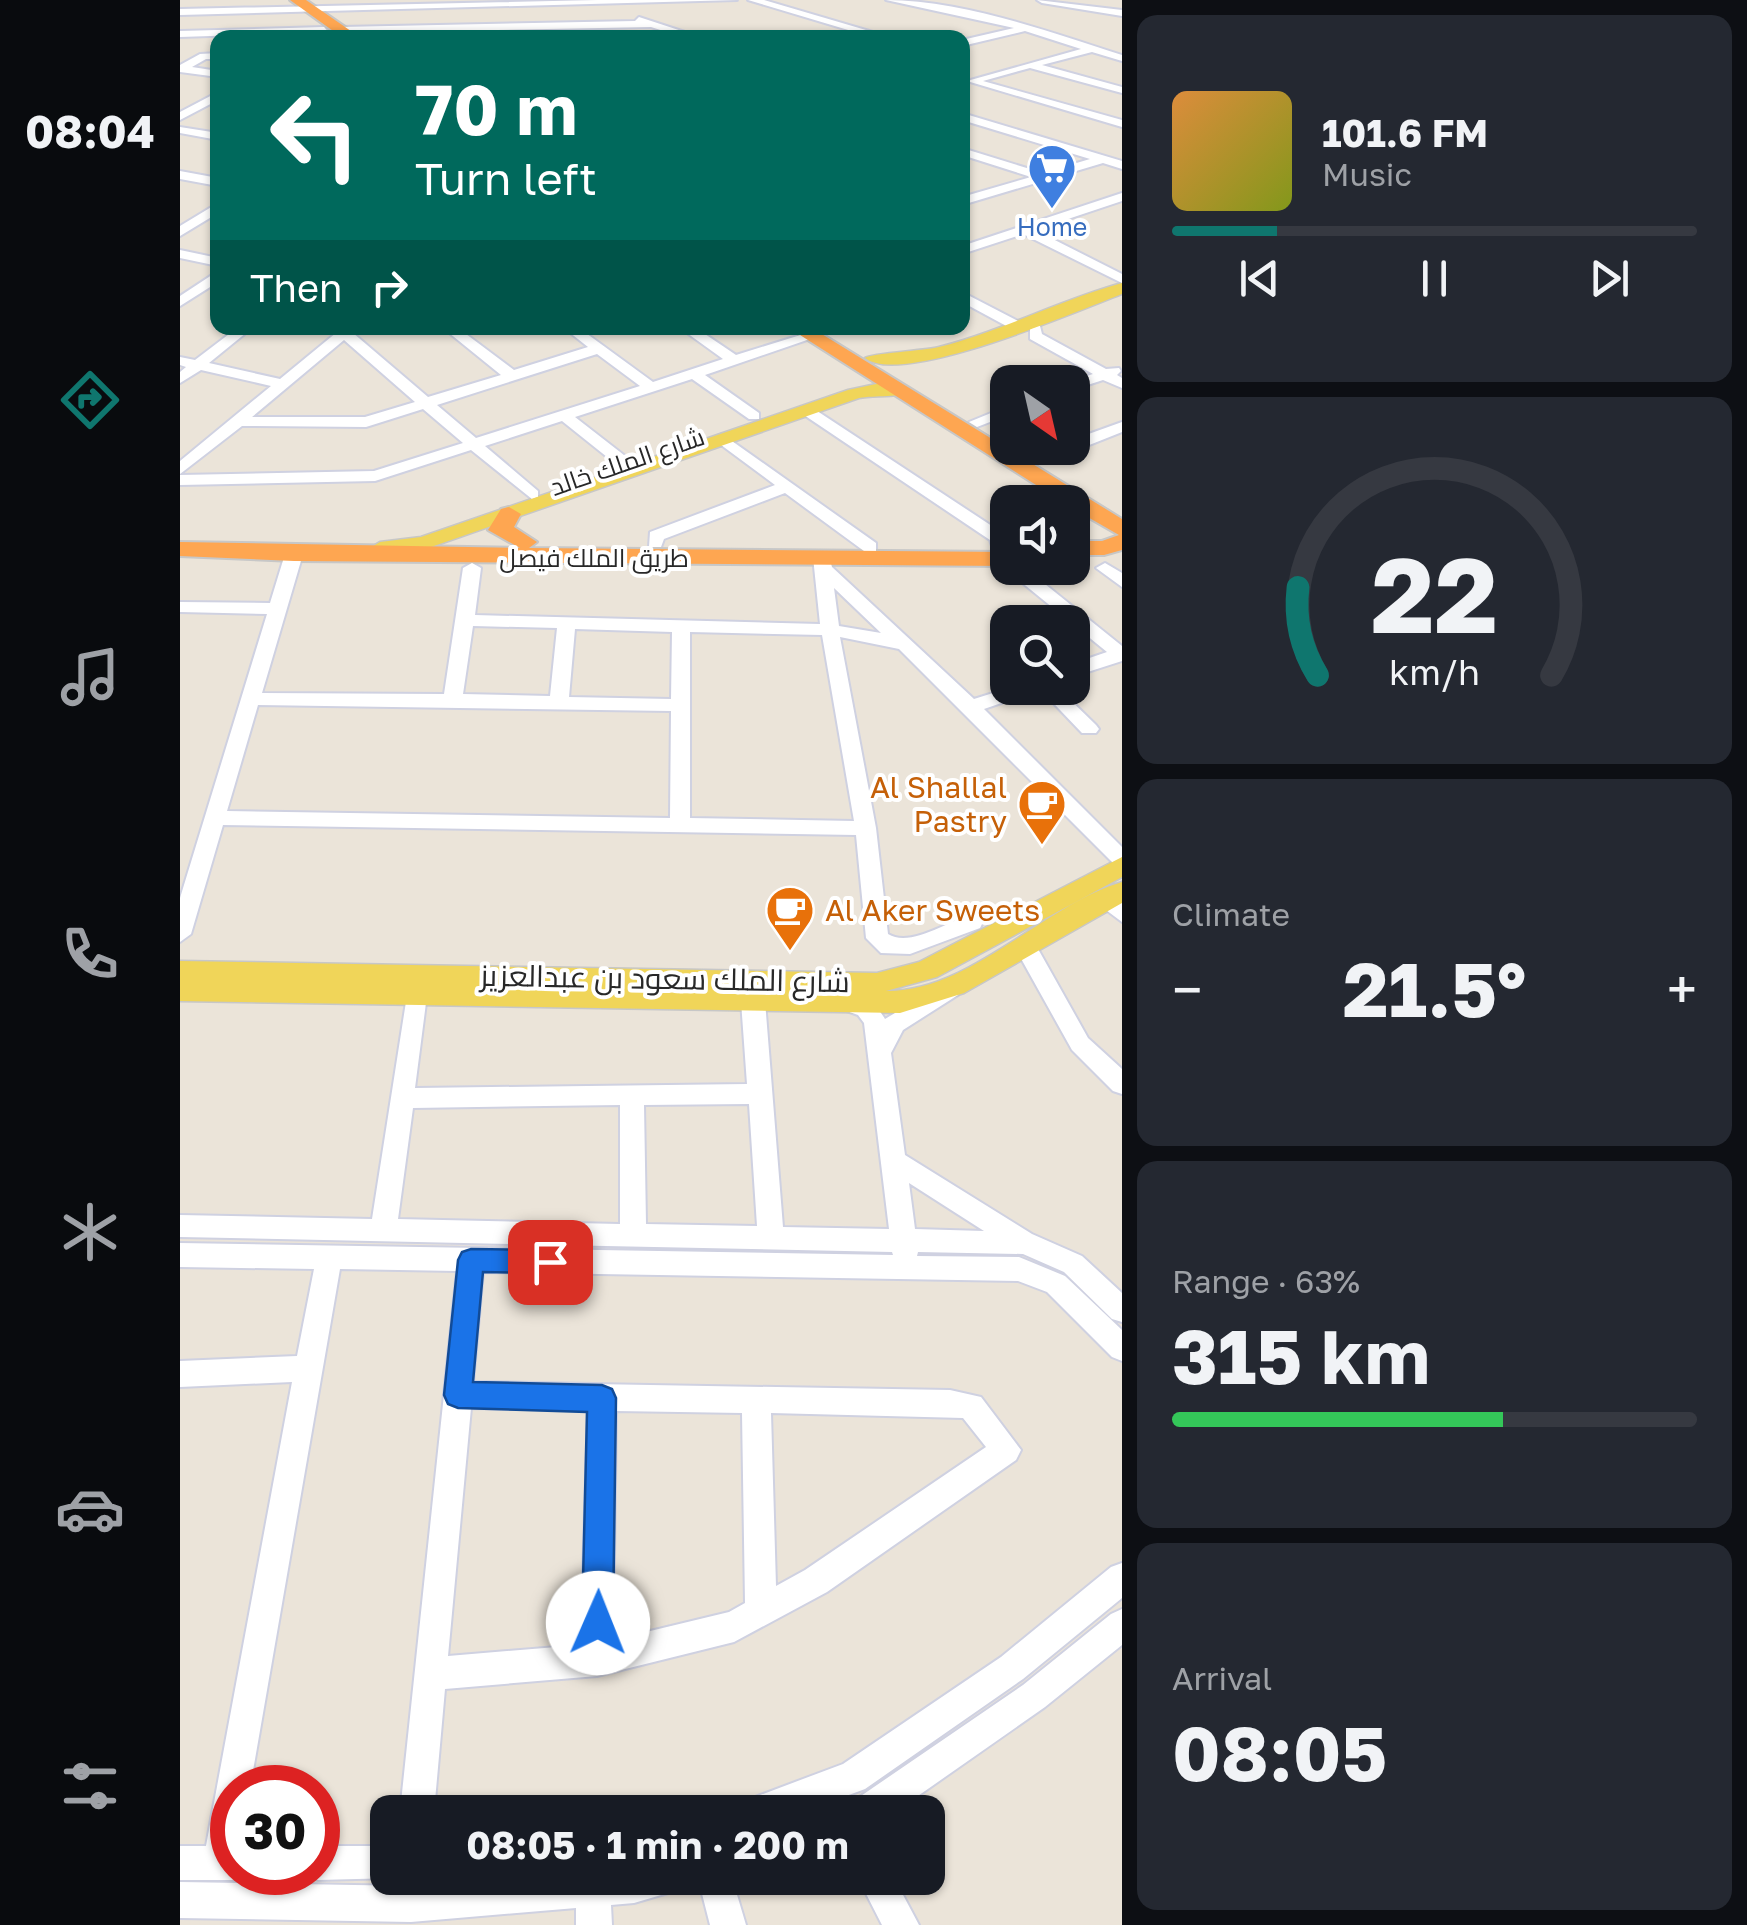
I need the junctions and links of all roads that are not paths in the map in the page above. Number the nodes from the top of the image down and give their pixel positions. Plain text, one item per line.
1 (555, 0) edge
2 (732, 0) edge
3 (753, 0) edge
4 (891, 0) edge
5 (1042, 0) edge
6 (1069, 0) edge
7 (474, 1) edge
8 (592, 1) edge
9 (295, 5) edge
10 (1121, 7) edge
11 (180, 10) edge
12 (968, 14) junction
13 (652, 24) junction
14 (560, 26) junction
15 (418, 28) junction
16 (1024, 28) junction
17 (333, 30) edge
18 (392, 30) edge
19 (421, 30) edge
20 (572, 30) edge
21 (672, 30) edge
22 (860, 30) edge
23 (180, 34) edge
24 (210, 34) edge
25 (983, 38) junction
26 (970, 41) edge
27 (1091, 49) junction
28 (210, 56) edge
29 (1122, 58) edge
30 (1030, 65) junction
31 (180, 69) edge
32 (210, 73) edge
33 (970, 81) edge
34 (1088, 81) junction
35 (970, 83) edge
36 (1074, 88) dead end
37 (1122, 90) edge
38 (1060, 95) dead end
39 (180, 97) edge
40 (210, 100) edge
41 (210, 102) edge
42 (1045, 102) junction
43 (180, 117) edge
44 (970, 120) edge
45 (1122, 124) edge
46 (180, 134) edge
47 (210, 140) edge
48 (970, 155) edge
49 (1104, 159) junction
50 (1122, 165) edge
51 (180, 175) edge
52 (1044, 177) junction
53 (210, 181) edge
54 (1122, 197) edge
55 (970, 199) edge
56 (210, 212) edge
57 (1023, 229) junction
58 (180, 232) edge
59 (970, 247) edge
60 (180, 254) edge
61 (210, 260) edge
62 (1122, 278) edge
63 (210, 281) edge
64 (1122, 288) edge
65 (1122, 298) edge
66 (970, 300) edge
67 (180, 302) edge
68 (1016, 326) junction
69 (1035, 329) junction
70 (237, 335) edge
71 (341, 335) edge
72 (352, 335) edge
73 (459, 335) edge
74 (582, 335) edge
75 (697, 335) edge
76 (802, 335) edge
77 (824, 335) edge
78 (600, 348) junction
79 (734, 360) junction
80 (865, 360) junction
81 (933, 360) junction
82 (180, 361) edge
83 (198, 365) junction
84 (1122, 368) edge
85 (693, 373) junction
86 (1104, 374) junction
87 (512, 376) junction
88 (180, 379) edge
89 (1090, 379) edge
90 (282, 384) junction
91 (1122, 384) edge
92 (651, 386) junction
93 (910, 388) junction
94 (847, 389) junction
95 (424, 404) junction
96 (806, 410) junction
97 (564, 415) junction
98 (754, 416) junction
99 (990, 417) edge
100 (237, 421) junction
101 (976, 422) junction
102 (990, 430) edge
103 (1117, 433) edge
104 (722, 439) junction
105 (1090, 441) edge
106 (472, 444) junction
107 (623, 462) junction
108 (1039, 465) edge
109 (180, 468) edge
110 (180, 480) edge
111 (788, 486) junction
112 (520, 502) junction
113 (990, 533) edge
114 (468, 535) junction
115 (379, 540) junction
116 (432, 541) junction
117 (526, 542) junction
118 (654, 543) junction
119 (185, 545) edge
120 (1116, 546) edge
121 (870, 547) junction
122 (1090, 547) edge
123 (294, 554) junction
124 (990, 555) edge
125 (1090, 555) edge
126 (732, 556) junction
127 (990, 557) edge
128 (822, 562) junction
129 (472, 568) dead end
130 (1042, 585) edge
131 (180, 607) edge
132 (279, 608) junction
133 (465, 620) junction
134 (567, 623) junction
135 (681, 627) junction
136 (830, 630) junction
137 (908, 646) junction
138 (1122, 654) edge
139 (1090, 665) edge
140 (251, 699) junction
141 (452, 700) junction
142 (990, 700) edge
143 (559, 702) junction
144 (680, 705) junction
145 (1065, 705) edge
146 (970, 707) junction
147 (1090, 729) dead end
148 (215, 818) junction
149 (680, 825) junction
150 (866, 828) junction
151 (1122, 863) edge
152 (188, 884) edge
153 (1116, 902) edge
154 (972, 922) dead end
155 (180, 934) edge
156 (1024, 946) junction
157 (180, 970) edge
158 (600, 976) junction
159 (954, 986) junction
160 (180, 990) edge
161 (416, 995) junction
162 (461, 996) junction
163 (753, 1001) junction
164 (849, 1003) junction
165 (881, 1050) junction
166 (1122, 1084) edge
167 (762, 1094) junction
168 (632, 1095) junction
169 (402, 1098) junction
170 (894, 1161) junction
171 (180, 1226) edge
172 (384, 1228) junction
173 (633, 1233) junction
174 (771, 1236) junction
175 (904, 1238) junction
176 (1025, 1243) junction
177 (180, 1254) edge
178 (329, 1257) junction
179 (471, 1260) junction
180 (907, 1267) junction
181 (1119, 1300) edge
182 (1122, 1348) edge
183 (309, 1368) junction
184 (180, 1374) edge
185 (458, 1395) junction
186 (602, 1398) junction
187 (756, 1403) junction
188 (1122, 1578) edge
189 (762, 1611) junction
190 (1122, 1625) edge
191 (597, 1660) junction
192 (430, 1674) junction
193 (238, 1765) edge
194 (419, 1795) edge
195 (805, 1795) edge
196 (891, 1795) edge
197 (180, 1862) edge
198 (210, 1863) edge
199 (340, 1863) edge
200 (370, 1863) edge
201 (520, 1895) edge
202 (593, 1895) edge
203 (720, 1895) edge
204 (885, 1895) edge
205 (180, 1900) edge
206 (594, 1925) edge
207 (728, 1925) edge
208 (901, 1925) edge

1 - 7 street
2 - 8 street
3 - 22 street
4 - 12 street
5 - 10 street
6 - 10 street
7 - 9 street
8 - 9 street
8 - 13 street
9 - 11 street
9 - 17 highway
12 - 16 street
12 - 25 street
13 - 14 street
13 - 21 street
14 - 15 street
14 - 20 street
15 - 18 street
15 - 19 street
16 - 25 street
16 - 27 street
23 - 24 street
25 - 26 street
27 - 29 street
27 - 30 street
28 - 31 street
30 - 33 street
30 - 34 street
31 - 32 street
34 - 36 street
34 - 37 street
35 - 42 street
38 - 42 street
39 - 40 street
41 - 43 street
42 - 45 street
44 - 49 street
46 - 47 street
48 - 52 street
49 - 50 street
49 - 52 street
51 - 53 street
52 - 55 street
54 - 57 street
56 - 58 street
57 - 59 street
57 - 62 street
60 - 61 street
63 - 67 street
64 - 68 main road
65 - 69 main road
66 - 68 street
68 - 81 main road
69 - 81 main road
69 - 86 street
70 - 83 street
71 - 90 street
72 - 95 street
73 - 87 street
74 - 78 street
75 - 79 street
76 - 79 street
77 - 80 highway
78 - 87 street
78 - 92 street
79 - 85 street
80 - 81 main road
80 - 93 highway
80 - 94 main road
81 - 93 main road
82 - 83 street
83 - 88 street
83 - 90 street
84 - 86 street
85 - 92 street
85 - 98 street
86 - 89 street
86 - 91 street
87 - 95 street
90 - 100 street
92 - 97 street
93 - 94 main road, شارع الملك خالد
93 - 101 highway
93 - 120 highway
94 - 96 main road, شارع الملك خالد
94 - 98 main road, شارع الملك خالد
95 - 100 street
95 - 106 street
96 - 104 main road, شارع الملك خالد
96 - 113 street
97 - 106 street
97 - 107 street
98 - 107 main road, شارع الملك خالد
99 - 101 street
100 - 109 street
101 - 102 highway
103 - 105 street
104 - 111 street
104 - 112 main road, شارع الملك خالد
106 - 110 street
106 - 112 street
107 - 112 main road, شارع الملك خالد
108 - 120 highway
111 - 118 street
111 - 121 street
112 - 114 main road
112 - 115 main road, شارع الملك خالد
112 - 117 highway
114 - 116 highway, طريق الملك فيصل
114 - 117 highway, طريق الملك فيصل
114 - 126 highway
115 - 116 highway, طريق الملك فيصل
115 - 119 highway, طريق الملك فيصل
116 - 119 main road
117 - 118 highway, طريق الملك فيصل
118 - 121 highway, طريق الملك فيصل
119 - 123 highway, طريق الملك فيصل
120 - 122 highway
120 - 125 highway
121 - 124 highway, طريق الملك فيصل
123 - 126 highway, طريق الملك فيصل
123 - 132 street
126 - 128 highway, طريق الملك فيصل
127 - 128 highway, طريق الملك فيصل
128 - 136 street
128 - 137 street
129 - 133 street
130 - 138 street
131 - 132 street
132 - 140 street
133 - 134 street
133 - 141 street
134 - 135 street
134 - 143 street
135 - 136 street
135 - 144 street
136 - 137 street
136 - 150 street
137 - 146 street
138 - 139 street
140 - 141 street
140 - 148 street
141 - 143 street
142 - 146 street
143 - 144 street
144 - 149 street
145 - 147 street
146 - 151 street
148 - 149 street
148 - 152 street
149 - 150 street
150 - 154 street
151 - 158 main road, شارع الملك سعود بن عبدالعزيز
152 - 155 street
153 - 156 main road, شارع الملك سعود بن عبدالعزيز
156 - 159 main road, شارع الملك سعود بن عبدالعزيز
156 - 166 street
157 - 158 main road, شارع الملك سعود بن عبدالعزيز
158 - 162 main road
159 - 164 main road, شارع الملك سعود بن عبدالعزيز
159 - 165 street
160 - 161 main road, شارع الملك سعود بن عبدالعزيز
161 - 162 main road, شارع الملك سعود بن عبدالعزيز
161 - 169 street
162 - 163 main road, شارع الملك سعود بن عبدالعزيز
163 - 164 main road, شارع الملك سعود بن عبدالعزيز
163 - 167 street
164 - 165 street
165 - 170 street
167 - 168 street
167 - 174 street
168 - 169 street
168 - 173 street
169 - 172 street
170 - 175 street
170 - 176 street
171 - 172 street
172 - 173 street
173 - 174 street
174 - 175 street
175 - 176 street
175 - 180 street
176 - 181 street
177 - 178 street
178 - 179 street
178 - 183 street
179 - 180 street
179 - 185 street
180 - 182 street
183 - 184 street
183 - 193 street
185 - 186 street
185 - 192 street
186 - 187 street
186 - 191 street
187 - 189 street
187 - 189 street
188 - 195 street
189 - 191 street
190 - 196 street
191 - 192 street
192 - 194 street
197 - 198 street
199 - 200 street
201 - 205 street
202 - 206 street
203 - 207 street
204 - 208 street

